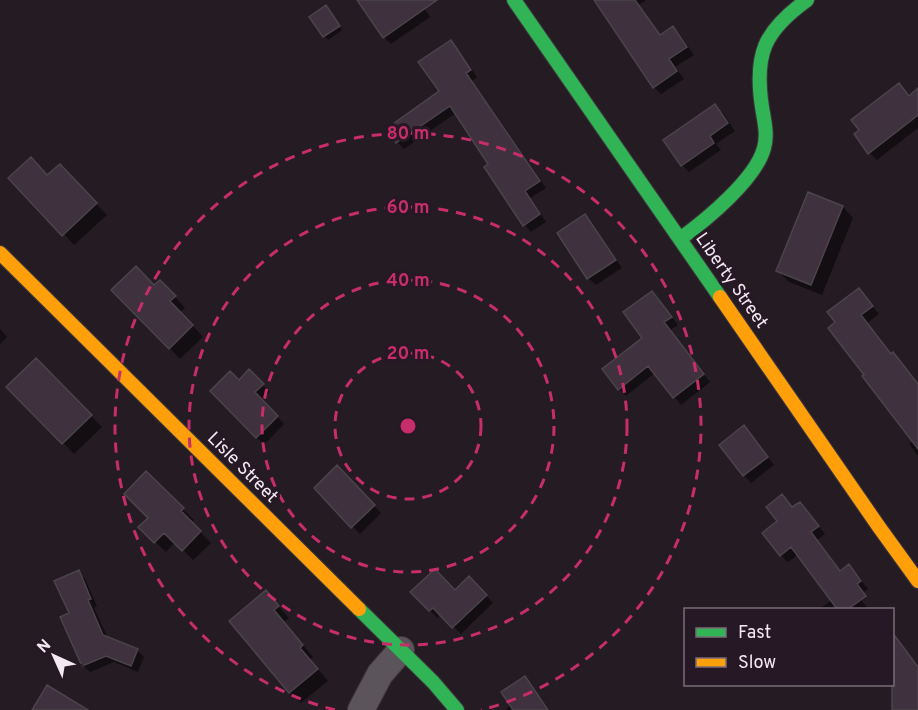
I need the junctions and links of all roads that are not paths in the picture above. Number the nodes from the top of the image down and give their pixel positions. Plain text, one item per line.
1 (514, 0) edge
2 (807, 0) edge
3 (680, 240) junction
4 (0, 253) edge
5 (918, 581) edge
6 (401, 650) junction
7 (361, 710) edge
8 (457, 710) edge

1 - 3 street, Liberty Street
2 - 3 street
3 - 5 street, Liberty Street
4 - 6 street, Lisle Street
6 - 7 street
6 - 8 street, Lisle Street

